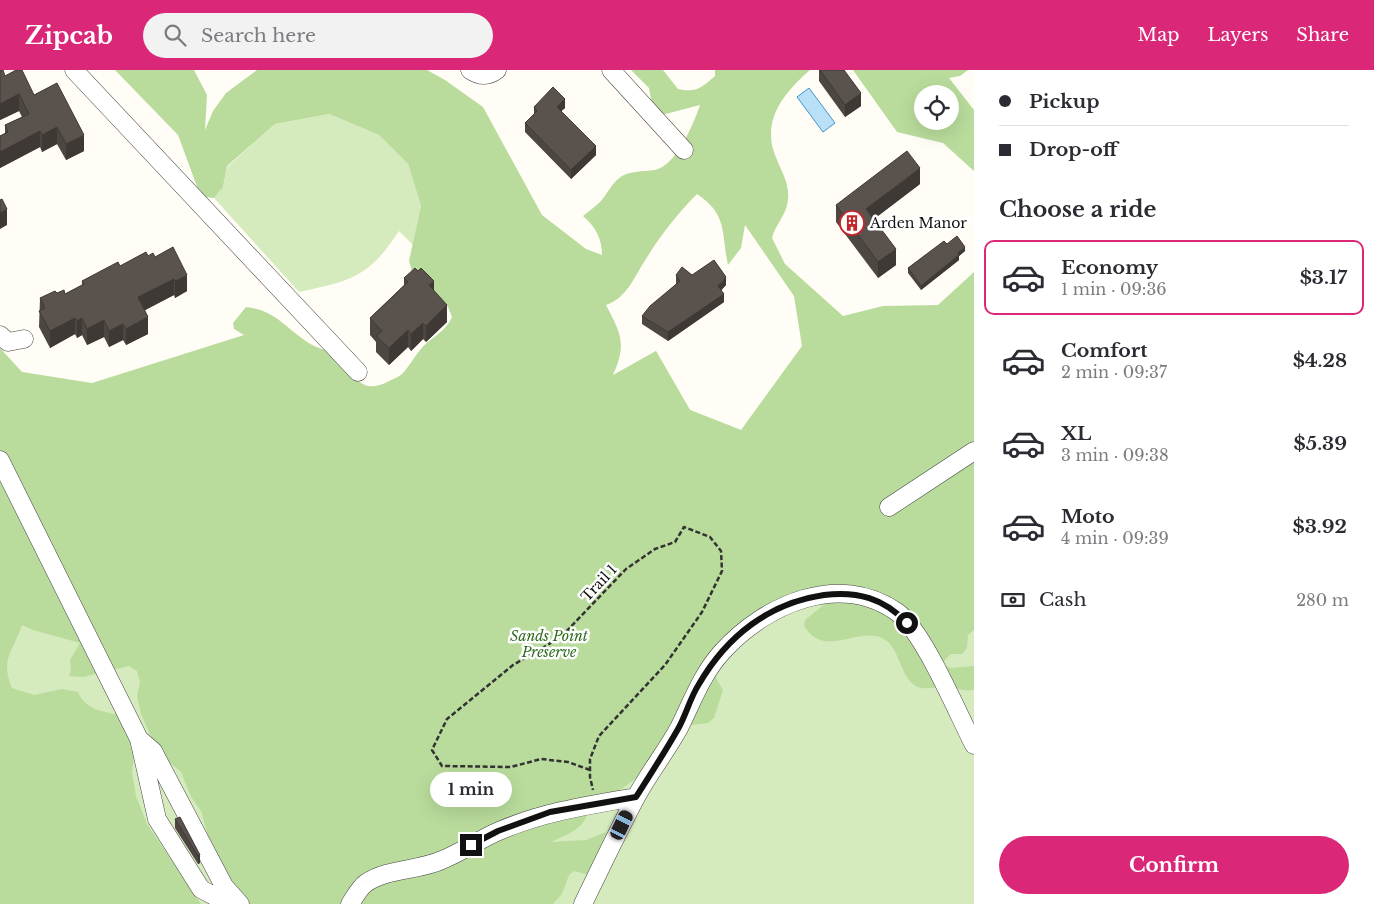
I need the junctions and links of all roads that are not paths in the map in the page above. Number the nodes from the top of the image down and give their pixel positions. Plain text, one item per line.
1 (74, 70) edge
2 (470, 70) edge
3 (497, 70) edge
4 (611, 70) edge
5 (684, 150) dead end
6 (0, 335) edge
7 (24, 339) dead end
8 (358, 372) dead end
9 (974, 451) edge
10 (0, 460) edge
11 (889, 507) dead end
12 (139, 738) junction
13 (974, 746) edge
14 (636, 797) junction
15 (229, 904) edge
16 (240, 904) edge
17 (350, 904) edge
18 (583, 904) edge

1 - 8 street
2 - 3 street
4 - 5 street
6 - 7 street
9 - 11 street
10 - 12 street
12 - 15 street
12 - 16 street
13 - 14 street
14 - 17 street
14 - 18 street

